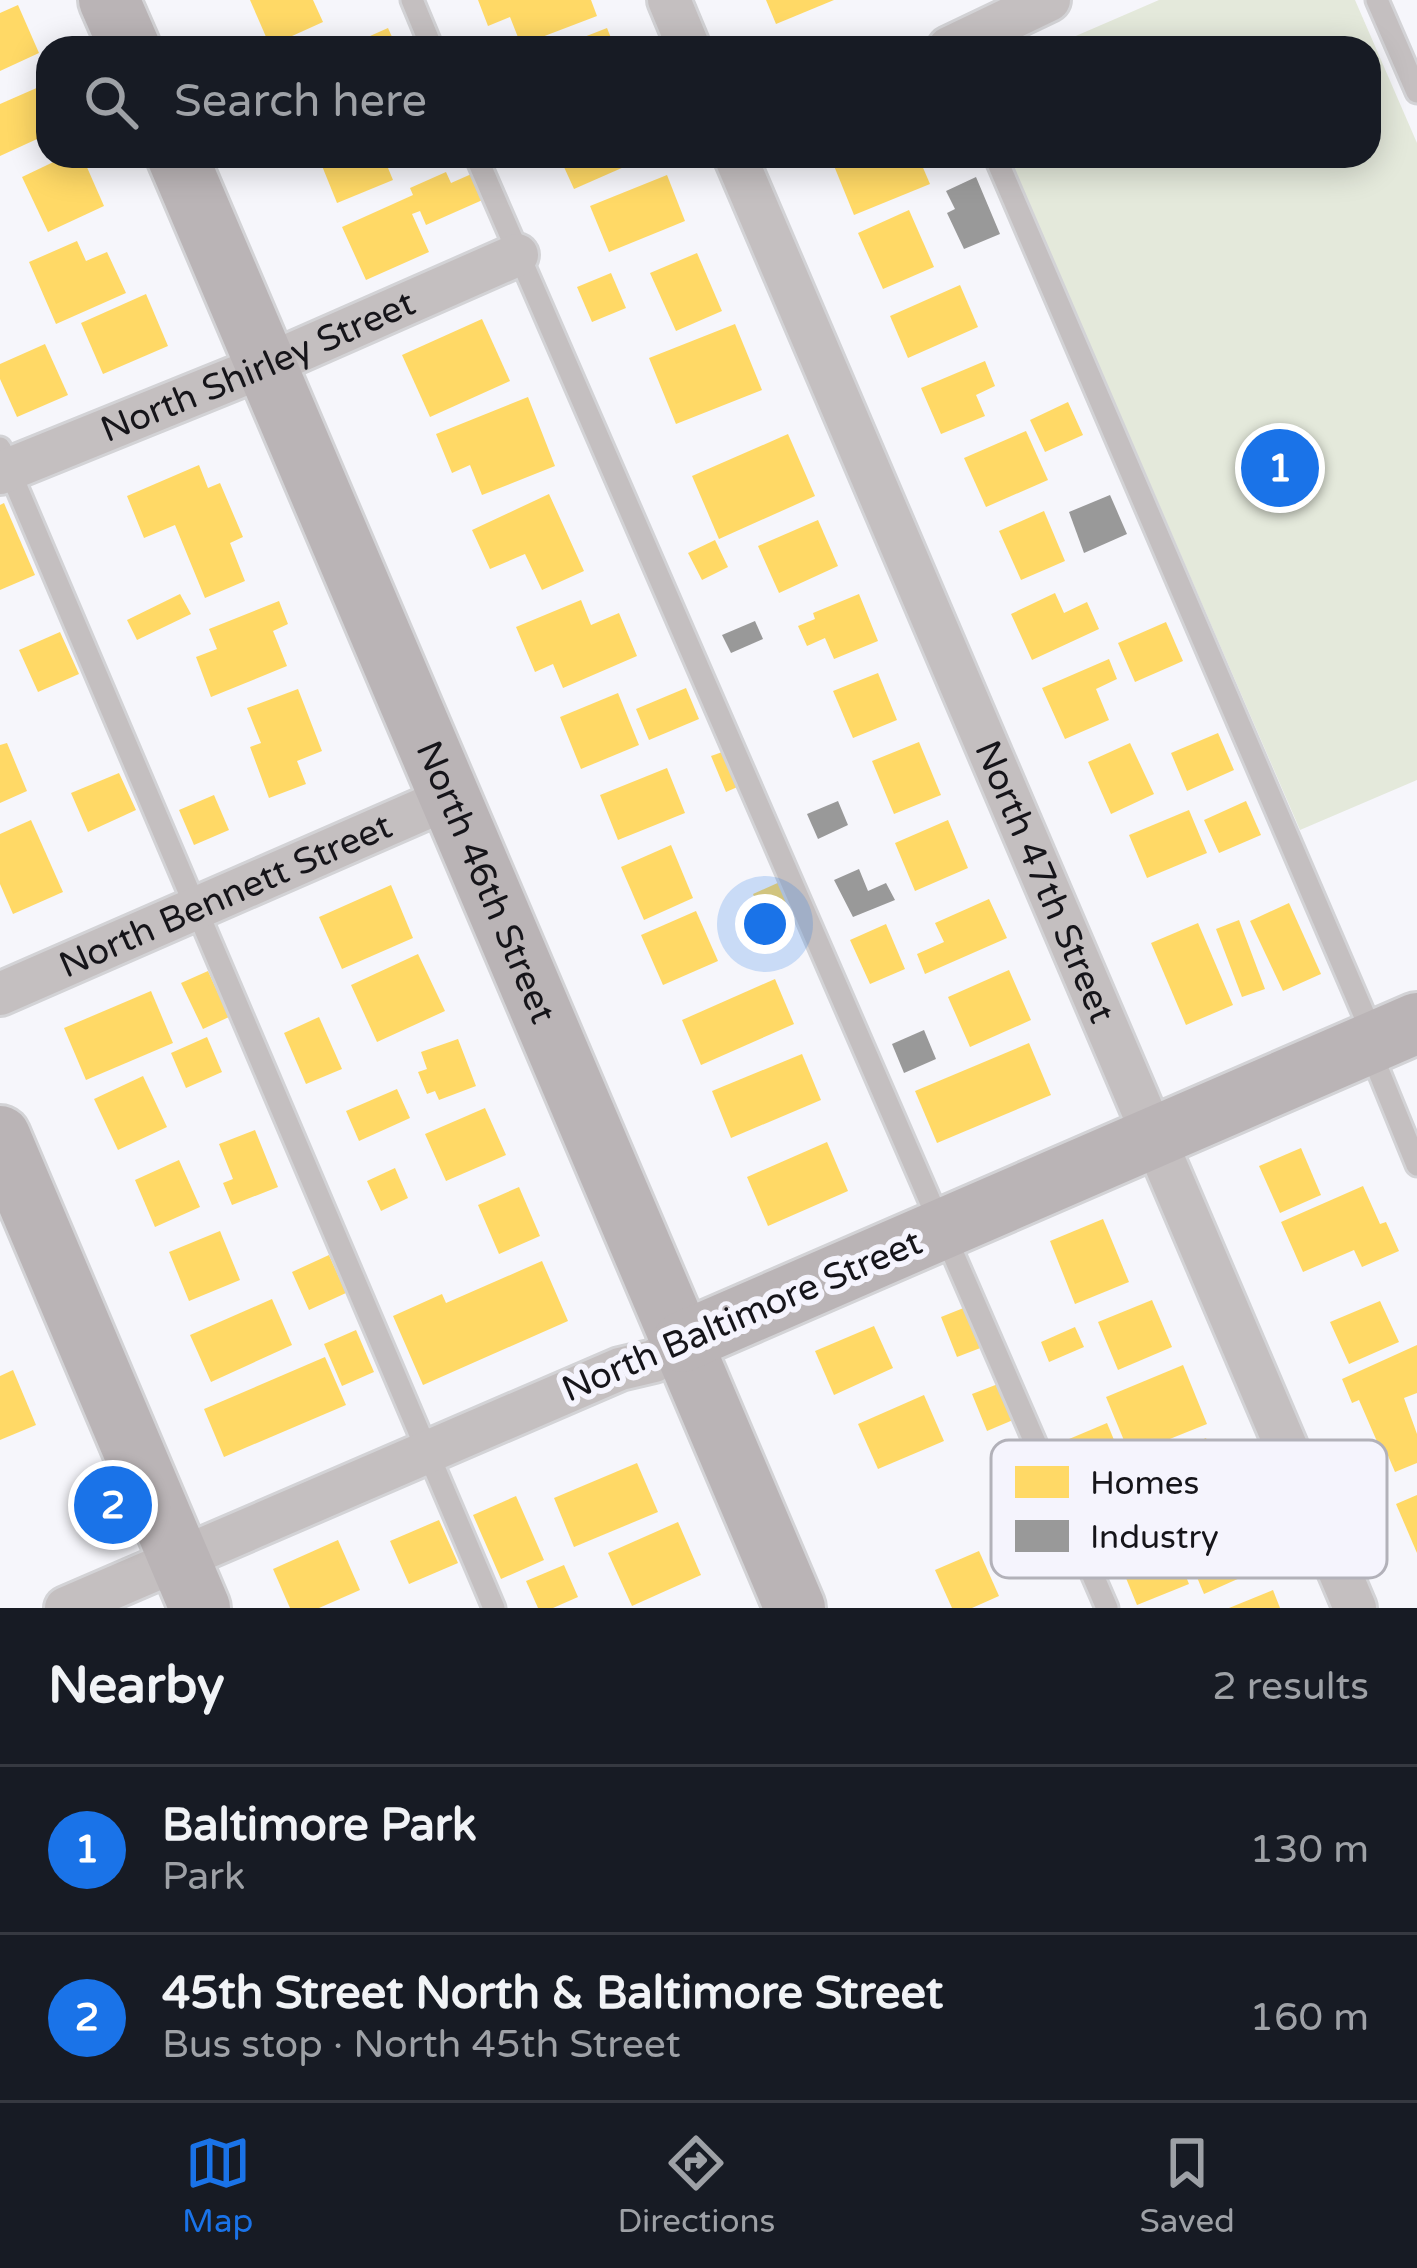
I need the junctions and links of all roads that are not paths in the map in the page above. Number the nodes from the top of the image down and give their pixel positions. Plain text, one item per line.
1 (109, 0) edge
2 (412, 0) edge
3 (669, 0) edge
4 (1049, 0) edge
5 (1377, 0) edge
6 (125, 36) edge
7 (427, 36) edge
8 (684, 36) edge
9 (974, 36) edge
10 (1417, 92) edge
11 (182, 168) edge
12 (481, 168) edge
13 (740, 168) edge
14 (1000, 168) edge
15 (517, 255) junction
16 (268, 365) junction
17 (3, 464) edge
18 (451, 797) junction
19 (196, 908) junction
20 (0, 994) edge
21 (1386, 1035) edge
22 (0, 1136) edge
23 (1153, 1139) junction
24 (1417, 1165) edge
25 (944, 1229) junction
26 (682, 1342) junction
27 (1035, 1440) edge
28 (1283, 1440) edge
29 (428, 1452) junction
30 (1094, 1578) edge
31 (1342, 1578) edge
32 (190, 1584) edge
33 (66, 1608) edge
34 (494, 1608) edge
35 (795, 1608) edge
36 (1107, 1608) edge
37 (1355, 1608) edge

1 - 6 street
2 - 7 lane
3 - 8 street
4 - 9 street
5 - 10 lane
11 - 16 street, North 46th Street
12 - 15 lane
13 - 23 street, North 47th Street
14 - 21 lane
15 - 16 street, North Shirley Street
15 - 25 lane
16 - 17 street, North Shirley Street
16 - 18 street, North 46th Street
17 - 19 lane
18 - 19 street, North Bennett Street
18 - 26 street, North 46th Street
19 - 20 street, North Bennett Street
19 - 29 lane
21 - 23 street, North Baltimore Street
21 - 24 lane
22 - 32 street
23 - 25 street, North Baltimore Street
23 - 28 street, North 47th Street
25 - 26 street, North Baltimore Street
25 - 27 lane
26 - 29 street, North Baltimore Street
26 - 35 street, North 46th Street
29 - 32 street, North Baltimore Street
29 - 34 lane
30 - 36 lane
31 - 37 street, North 47th Street
32 - 33 street, North Baltimore Street

